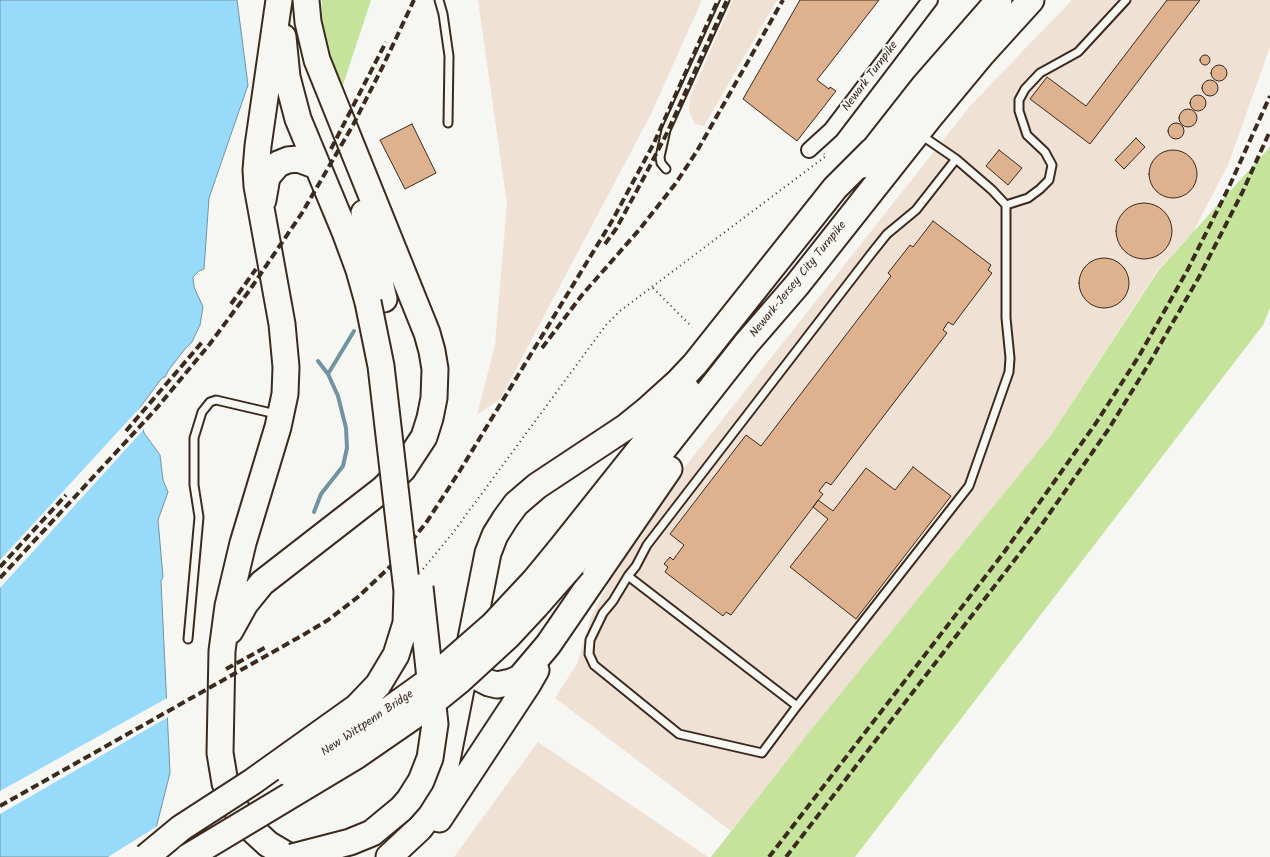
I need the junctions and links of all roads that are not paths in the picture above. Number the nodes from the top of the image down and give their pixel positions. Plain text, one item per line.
1 (280, 0) edge
2 (286, 0) edge
3 (306, 0) edge
4 (439, 0) edge
5 (725, 0) edge
6 (930, 0) edge
7 (999, 0) edge
8 (1031, 0) edge
9 (1126, 0) edge
10 (317, 60) junction
11 (448, 123) dead end
12 (917, 132) junction
13 (813, 147) road end
14 (872, 151) junction
15 (956, 159) junction
16 (317, 166) junction
17 (666, 169) dead end
18 (1006, 205) junction
19 (262, 210) junction
20 (796, 285) junction
21 (376, 301) junction
22 (281, 415) junction
23 (566, 558) junction
24 (628, 576) junction
25 (475, 623) junction
26 (188, 639) dead end
27 (548, 645) junction
28 (222, 651) junction
29 (797, 706) junction
30 (147, 857) edge
31 (188, 857) edge
32 (291, 857) edge
33 (389, 857) edge

1 - 19 highway
2 - 16 highway
3 - 10 highway
4 - 11 lane
5 - 17 lane
6 - 13 street, Newark Turnpike
7 - 14 highway, Newark-Jersey City Turnpike
8 - 12 highway, Newark-Jersey City Turnpike
9 - 18 lane
10 - 21 highway
10 - 28 highway
12 - 15 lane
12 - 20 highway, Newark-Jersey City Turnpike
14 - 23 highway, Newark-Jersey City Turnpike
14 - 25 highway
15 - 18 lane
15 - 24 lane
16 - 19 highway
16 - 21 highway
18 - 29 lane
19 - 22 highway
20 - 23 highway, Newark-Jersey City Turnpike
20 - 27 highway
21 - 30 highway, bridge
21 - 32 highway, bridge
22 - 26 lane
22 - 28 highway
23 - 30 highway, New Wittpenn Bridge, bridge
23 - 31 highway, New Wittpenn Bridge, bridge
24 - 29 lane
24 - 29 lane
25 - 27 highway
25 - 33 highway
27 - 33 highway
28 - 32 highway

